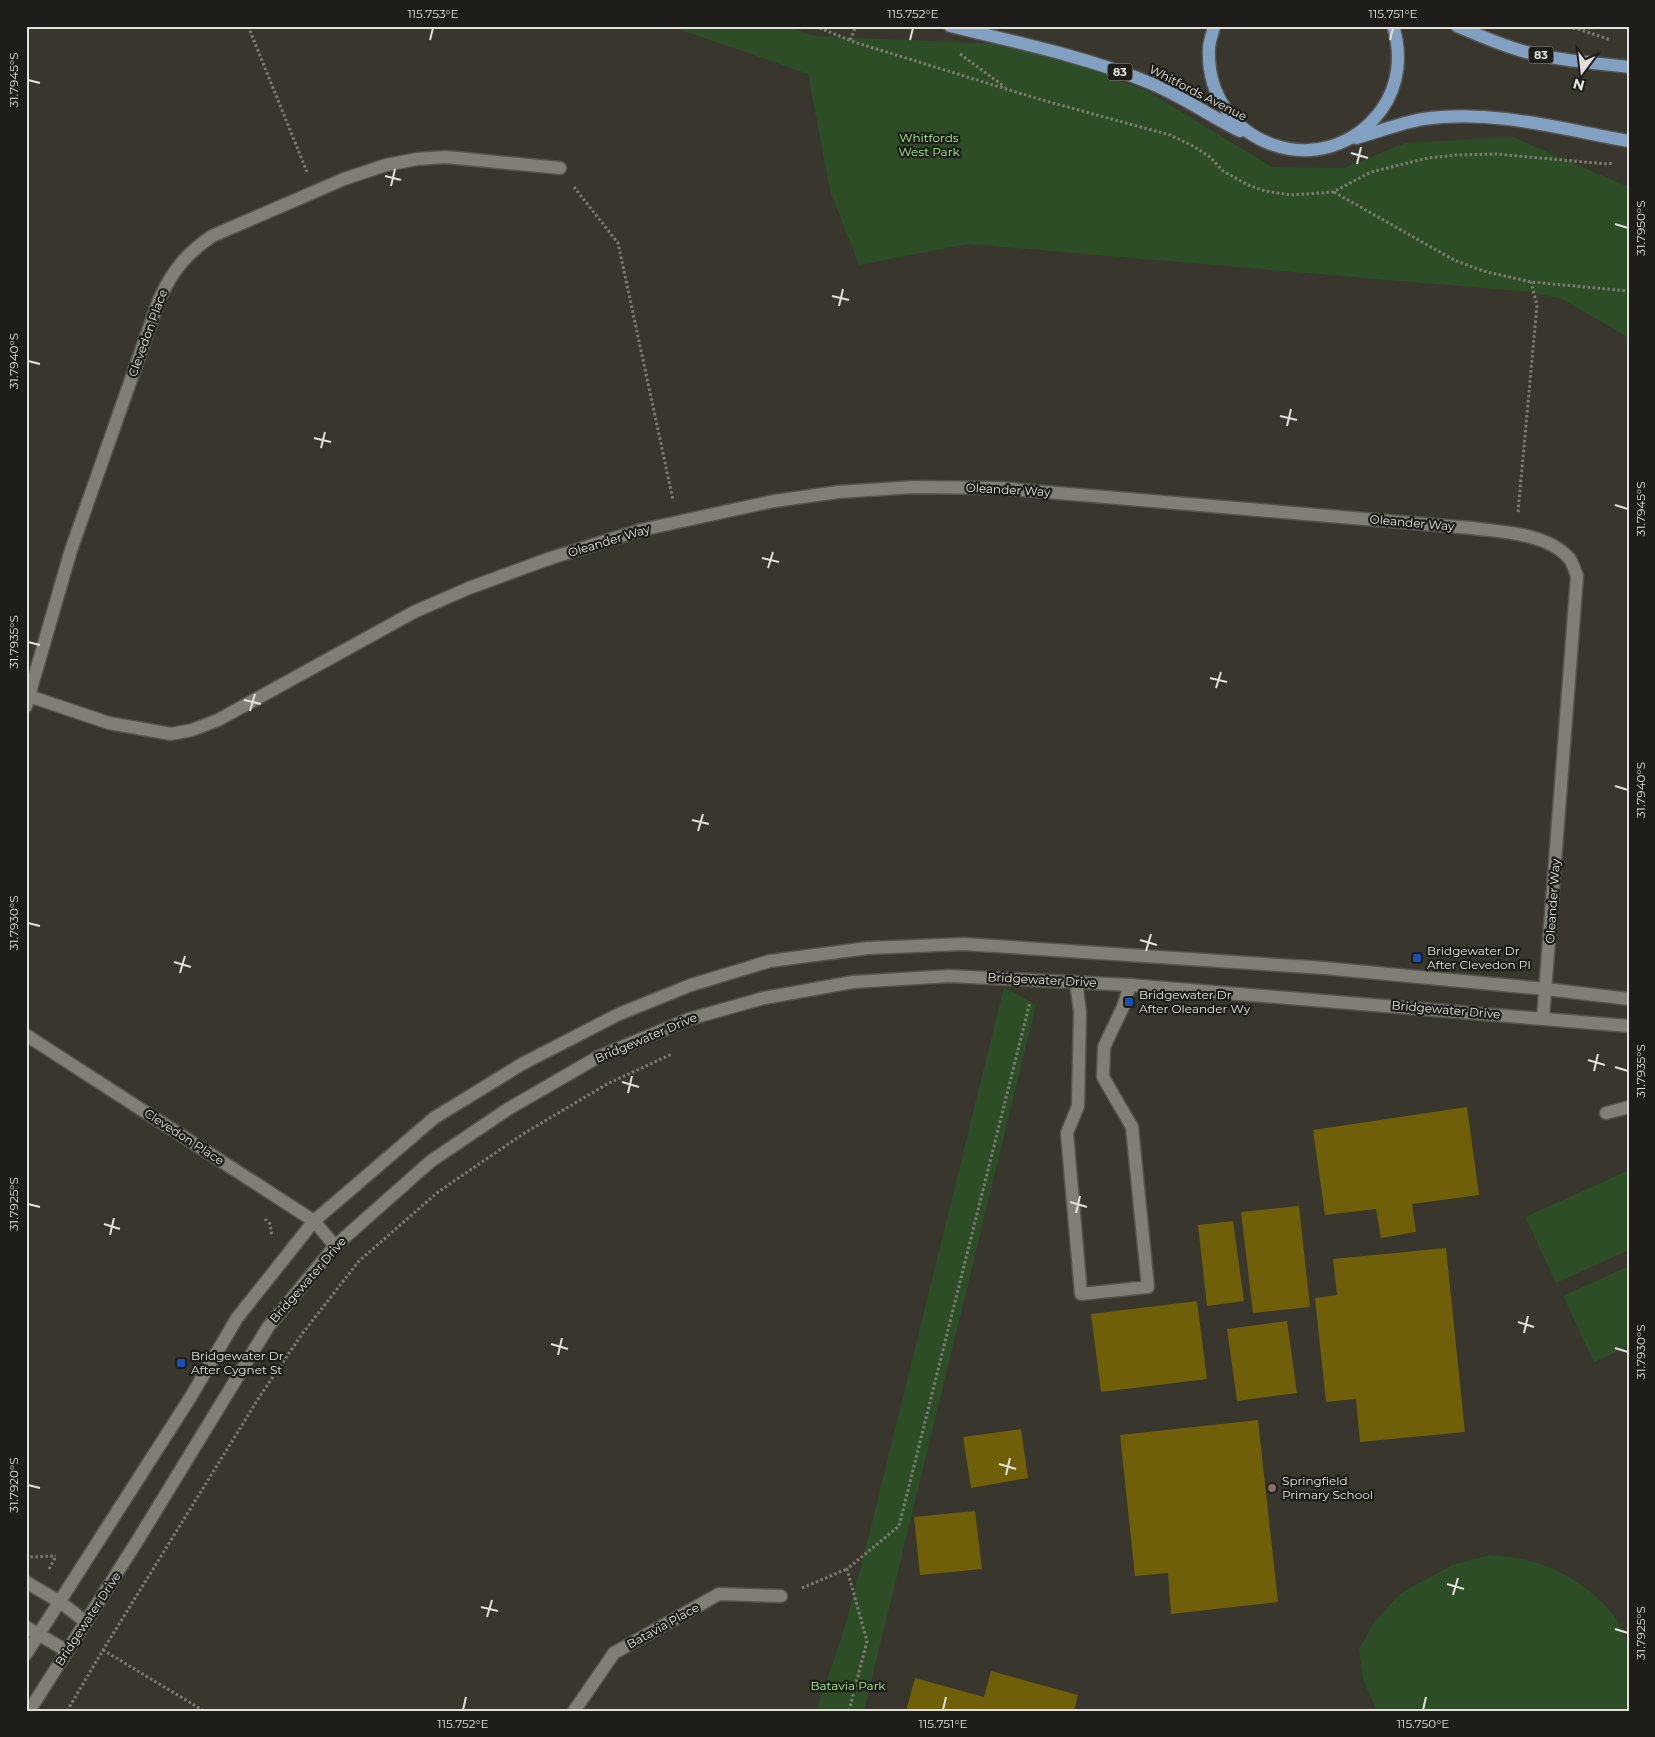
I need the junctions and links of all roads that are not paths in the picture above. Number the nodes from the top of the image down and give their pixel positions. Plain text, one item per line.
1 (950, 26) edge
2 (1214, 26) edge
3 (1393, 26) edge
4 (1457, 26) edge
5 (1629, 67) edge
6 (1258, 139) junction
7 (1348, 140) junction
8 (1629, 141) edge
9 (560, 168) road end
10 (28, 701) edge
11 (1076, 982) junction
12 (1130, 985) junction
13 (1546, 989) junction
14 (1629, 999) edge
15 (1543, 1018) junction
16 (1629, 1026) edge
17 (26, 1035) edge
18 (1629, 1107) edge
19 (1606, 1113) dead end
20 (314, 1221) junction
21 (335, 1246) junction
22 (26, 1582) edge
23 (781, 1596) road end
24 (60, 1602) junction
25 (86, 1622) junction
26 (26, 1627) edge
27 (39, 1635) junction
28 (68, 1651) junction
29 (26, 1654) edge
30 (29, 1711) edge
31 (574, 1711) edge

1 - 6 main road, Whitfords Avenue / 83
2 - 6 main road, 83
3 - 7 main road, 83
4 - 5 main road, 83
6 - 7 main road, 83
7 - 8 main road, 83
9 - 10 street, Clevedon Place
10 - 13 street, Oleander Way
11 - 12 street, Bridgewater Drive
11 - 12 street
11 - 21 street, Bridgewater Drive
12 - 15 street, Bridgewater Drive
13 - 14 street
13 - 15 street, Oleander Way
13 - 20 street
15 - 16 street, Bridgewater Drive
17 - 20 street, Clevedon Place
18 - 19 street
20 - 21 street, Clevedon Place
20 - 24 street
21 - 25 street, Bridgewater Drive
22 - 24 street
23 - 31 street, Batavia Place
24 - 25 street
24 - 27 street
25 - 28 street, Bridgewater Drive
26 - 27 street
27 - 28 street
27 - 29 street
28 - 30 street, Bridgewater Drive

